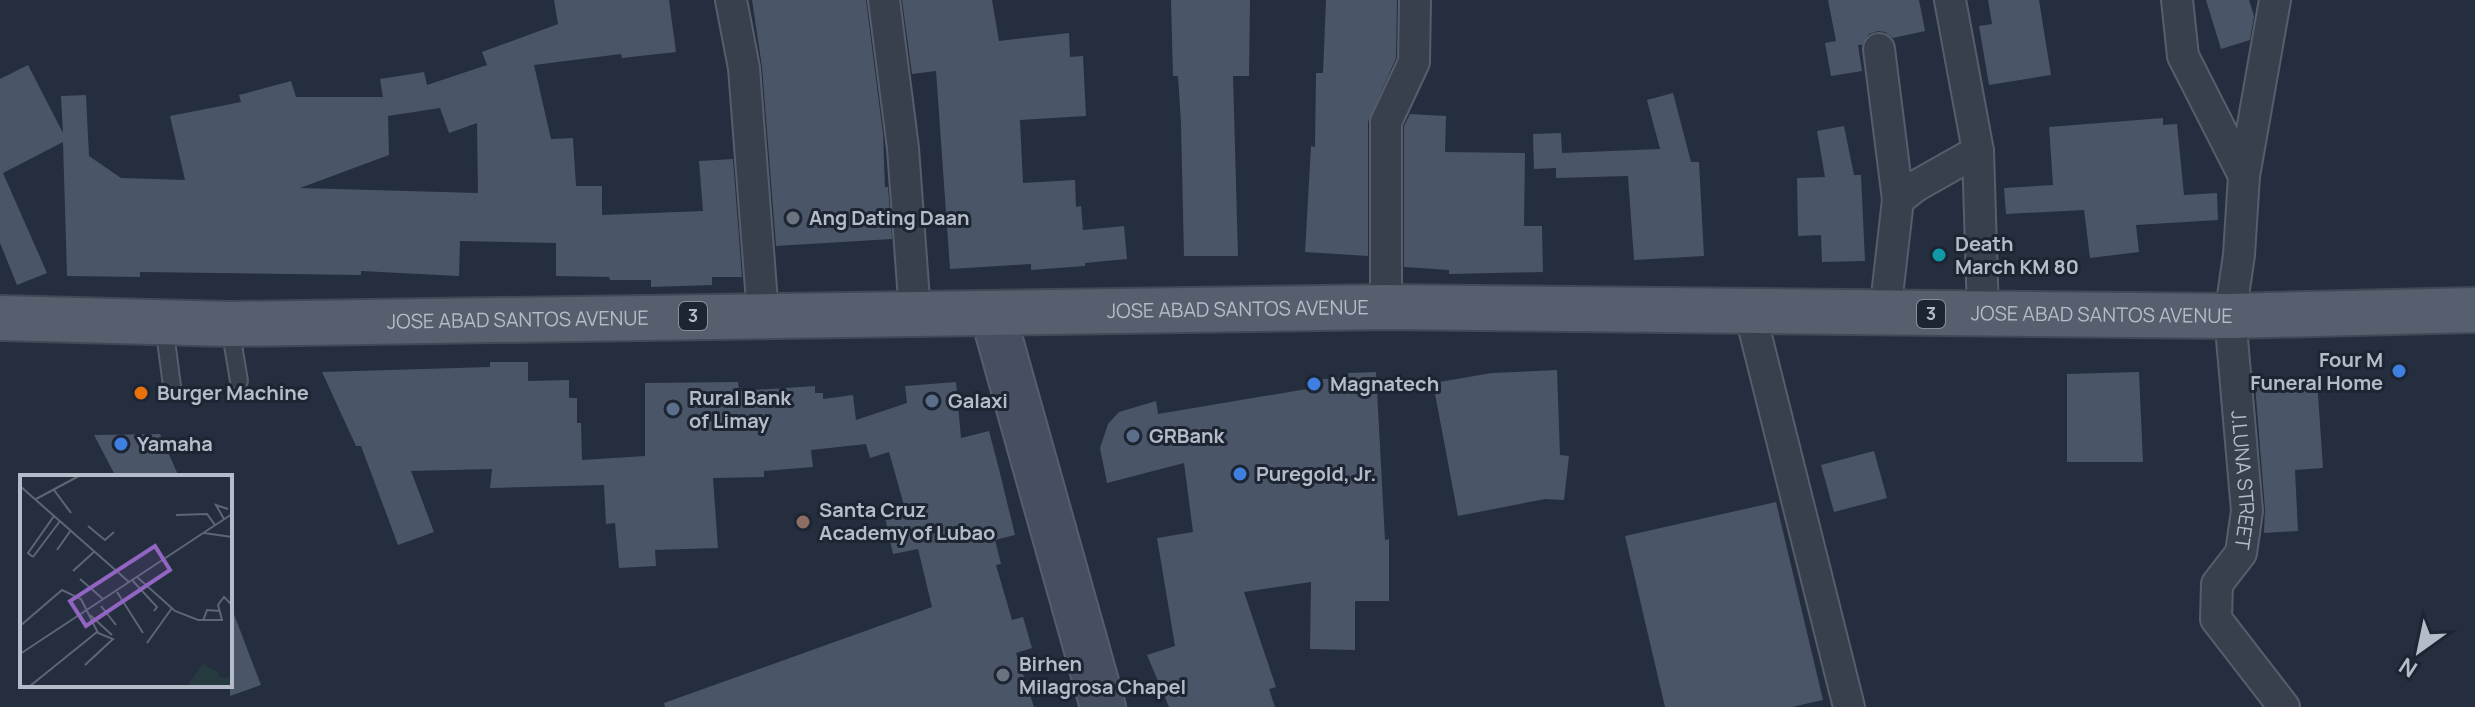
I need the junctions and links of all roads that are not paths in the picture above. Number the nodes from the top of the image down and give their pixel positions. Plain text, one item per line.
1 (731, 0) edge
2 (884, 0) edge
3 (1415, 0) edge
4 (1950, 0) edge
5 (2177, 0) edge
6 (2275, 0) edge
7 (1879, 49) dead end
8 (1978, 151) junction
9 (2244, 176) junction
10 (1898, 200) junction
11 (1386, 307) junction
12 (2475, 310) edge
13 (1750, 312) junction
14 (1885, 313) junction
15 (915, 314) junction
16 (1983, 314) junction
17 (763, 315) junction
18 (993, 315) junction
19 (2230, 316) junction
20 (0, 318) edge
21 (164, 323) junction
22 (229, 324) junction
23 (239, 381) dead end
24 (172, 386) dead end
25 (1103, 707) edge
26 (1849, 707) edge
27 (2284, 707) edge

1 - 17 street
2 - 15 street
3 - 11 street
4 - 8 street
5 - 9 street
6 - 9 street, J.LUNA STREET
7 - 10 street
8 - 10 street
8 - 16 street
9 - 19 street, J.LUNA STREET
10 - 14 street
11 - 13 main road, JOSE ABAD SANTOS AVENUE / 3
11 - 18 main road, JOSE ABAD SANTOS AVENUE / 3
12 - 19 main road, JOSE ABAD SANTOS AVENUE / 3
13 - 14 main road, JOSE ABAD SANTOS AVENUE / 3
13 - 26 street
14 - 16 main road, JOSE ABAD SANTOS AVENUE / 3
15 - 17 main road, JOSE ABAD SANTOS AVENUE / 3
15 - 18 main road, JOSE ABAD SANTOS AVENUE / 3
16 - 19 main road, JOSE ABAD SANTOS AVENUE / 3
17 - 22 main road, JOSE ABAD SANTOS AVENUE / 3
18 - 25 main road
19 - 27 street, J.LUNA STREET
20 - 21 main road, JOSE ABAD SANTOS AVENUE / 3
21 - 22 main road, JOSE ABAD SANTOS AVENUE / 3
21 - 24 lane
22 - 23 lane

